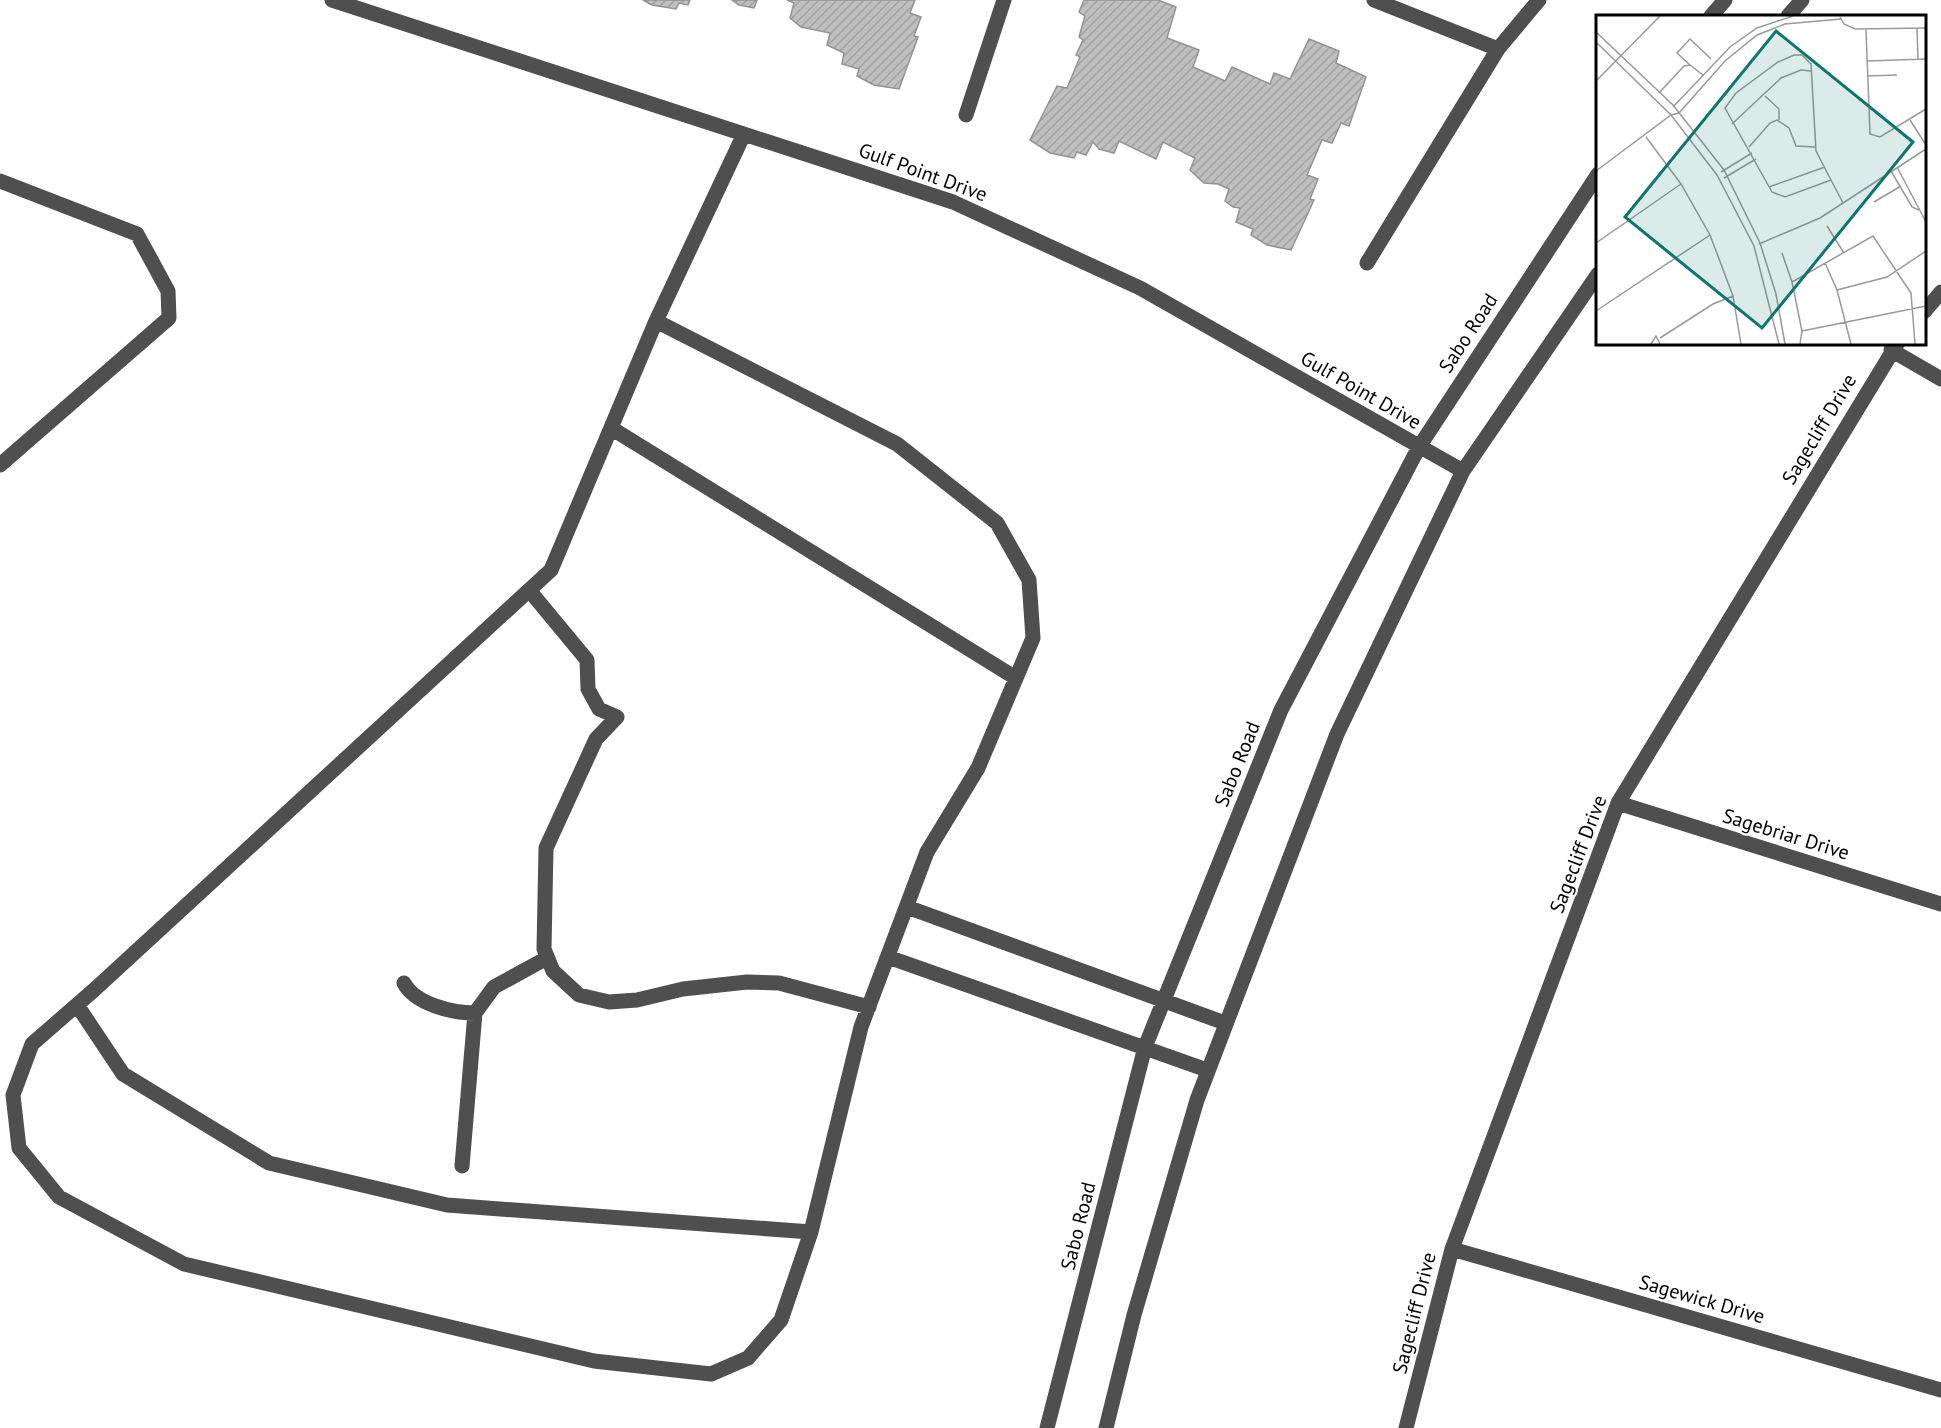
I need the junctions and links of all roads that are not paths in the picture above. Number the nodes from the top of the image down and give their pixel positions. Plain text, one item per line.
1 (332, 0) edge
2 (1004, 0) edge
3 (1374, 0) edge
4 (1539, 0) edge
5 (1725, 0) edge
6 (1802, 0) edge
7 (1712, 15) edge
8 (1789, 15) edge
9 (1497, 49) junction
10 (966, 115) dead end
11 (744, 134) junction
12 (1596, 177) edge
13 (0, 181) edge
14 (1367, 263) dead end
15 (1596, 277) edge
16 (1941, 292) edge
17 (1926, 310) edge
18 (656, 321) junction
19 (1894, 347) edge
20 (1941, 379) edge
21 (610, 428) junction
22 (1419, 447) junction
23 (0, 465) edge
24 (1463, 471) junction
25 (529, 590) junction
26 (1016, 678) junction
27 (1618, 803) junction
28 (1941, 904) edge
29 (907, 907) junction
30 (888, 957) junction
31 (547, 958) junction
32 (404, 982) dead end
33 (1164, 1000) junction
34 (77, 1005) junction
35 (869, 1007) junction
36 (474, 1013) junction
37 (1225, 1023) junction
38 (1145, 1047) junction
39 (1207, 1070) junction
40 (462, 1166) dead end
41 (811, 1232) junction
42 (1452, 1249) junction
43 (1941, 1390) edge
44 (1047, 1428) edge
45 (1106, 1428) edge
46 (1406, 1428) edge

1 - 11 street, Gulf Point Drive
2 - 10 street
3 - 9 street
4 - 9 street
5 - 7 street
6 - 8 street
9 - 14 street
11 - 18 street
11 - 22 street, Gulf Point Drive
12 - 22 street, Sabo Road
13 - 23 street
15 - 24 street
16 - 17 street
18 - 21 street
18 - 26 street
19 - 20 street
19 - 27 street, Sagecliff Drive
21 - 25 street
21 - 26 street
22 - 24 street, Gulf Point Drive
22 - 33 street, Sabo Road
24 - 37 street
25 - 31 street
25 - 34 street
26 - 29 street
27 - 28 street, Sagebriar Drive
27 - 42 street, Sagecliff Drive
29 - 30 street
29 - 33 street
30 - 35 street
30 - 38 street
31 - 35 street
31 - 36 street
32 - 36 street
33 - 37 street
33 - 38 street, Sabo Road
34 - 41 street
34 - 41 street
35 - 41 street
36 - 40 street
37 - 39 street
38 - 39 street
38 - 44 street, Sabo Road
39 - 45 street
42 - 43 street, Sagewick Drive
42 - 46 street, Sagecliff Drive

